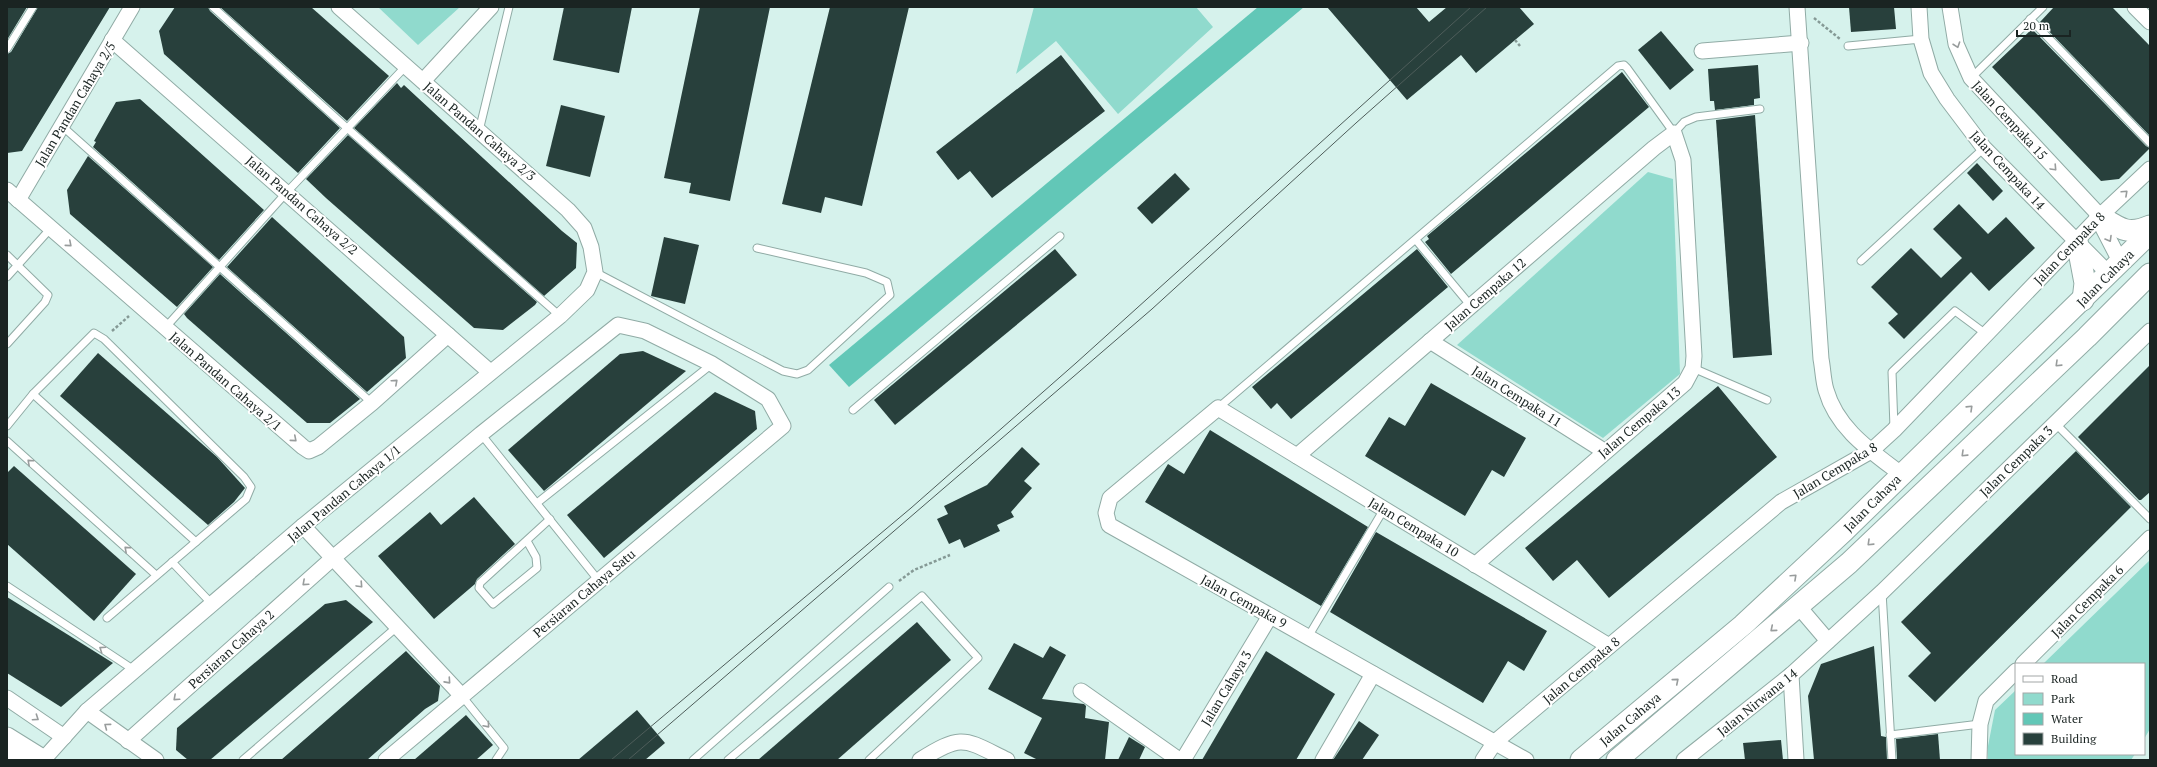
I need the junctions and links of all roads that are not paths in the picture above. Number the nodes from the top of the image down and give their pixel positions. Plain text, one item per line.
1 (33, 7) edge
2 (132, 7) edge
3 (213, 7) edge
4 (339, 7) edge
5 (491, 7) edge
6 (509, 7) edge
7 (1797, 7) edge
8 (1919, 7) edge
9 (1950, 7) edge
10 (2043, 7) edge
11 (2135, 7) edge
12 (2030, 19) junction
13 (2150, 22) edge
14 (1921, 39) junction
15 (112, 40) junction
16 (1801, 43) junction
17 (1848, 46) road end
18 (7, 49) edge
19 (1702, 51) dead end
20 (406, 66) junction
21 (1971, 78) junction
22 (423, 82) junction
23 (1760, 109) dead end
24 (62, 126) junction
25 (347, 128) junction
26 (479, 131) junction
27 (1674, 133) junction
28 (2150, 144) edge
29 (1984, 148) junction
30 (2150, 169) edge
31 (287, 192) junction
32 (12, 195) edge
33 (2100, 216) junction
34 (2150, 226) edge
35 (51, 228) junction
36 (2150, 233) edge
37 (1060, 236) dead end
38 (1416, 240) junction
39 (2077, 241) junction
40 (757, 248) dead end
41 (7, 255) edge
42 (2150, 259) edge
43 (1861, 261) dead end
44 (18, 265) junction
45 (220, 266) junction
46 (2116, 269) junction
47 (595, 272) junction
48 (2150, 274) edge
49 (7, 277) edge
50 (2083, 300) junction
51 (1471, 306) junction
52 (560, 316) junction
53 (165, 328) junction
54 (2150, 331) edge
55 (1986, 334) junction
56 (448, 335) junction
57 (2087, 337) junction
58 (1430, 342) junction
59 (7, 344) edge
60 (712, 364) junction
61 (1692, 368) junction
62 (490, 372) junction
63 (33, 394) junction
64 (1767, 400) dead end
65 (372, 403) junction
66 (1218, 408) junction
67 (854, 410) dead end
68 (2055, 423) junction
69 (7, 426) edge
70 (783, 426) joint
71 (1894, 430) junction
72 (481, 434) junction
73 (7, 441) edge
74 (1604, 451) junction
75 (1871, 451) junction
76 (1297, 456) junction
77 (1901, 474) junction
78 (537, 503) junction
79 (1384, 509) junction
80 (550, 519) junction
81 (2150, 520) edge
82 (303, 526) junction
83 (2150, 538) edge
84 (527, 541) junction
85 (196, 542) junction
86 (334, 557) junction
87 (172, 562) junction
88 (1475, 564) junction
89 (156, 575) junction
90 (599, 581) junction
91 (7, 586) edge
92 (890, 587) road end
93 (1882, 592) junction
94 (212, 604) junction
95 (1799, 607) junction
96 (1270, 616) junction
97 (107, 618) dead end
98 (398, 626) junction
99 (1308, 637) junction
100 (1828, 641) junction
101 (1609, 646) junction
102 (2024, 663) edge
103 (134, 670) junction
104 (2015, 672) edge
105 (1373, 674) junction
106 (1791, 675) junction
107 (1081, 691) dead end
108 (462, 696) junction
109 (7, 698) edge
110 (87, 711) junction
111 (1980, 724) junction
112 (1890, 735) junction
113 (7, 737) edge
114 (64, 737) junction
115 (128, 741) junction
116 (1495, 742) junction
117 (7, 753) edge
118 (18, 760) edge
119 (43, 760) edge
120 (156, 760) edge
121 (243, 760) edge
122 (386, 760) edge
123 (496, 760) edge
124 (693, 760) edge
125 (728, 760) edge
126 (870, 760) edge
127 (920, 760) edge
128 (1007, 760) edge
129 (1179, 760) edge
130 (1183, 760) edge
131 (1323, 760) edge
132 (1484, 760) edge
133 (1526, 760) edge
134 (1581, 760) edge
135 (1617, 760) edge
136 (1684, 760) edge
137 (1796, 760) edge
138 (1892, 760) edge
139 (1979, 760) edge

1 - 18 lane
2 - 15 street, Jalan Pandan Cahaya 2/5
3 - 25 lane
4 - 20 street, Jalan Pandan Cahaya 2/3
5 - 22 street
6 - 26 lane
7 - 16 street
8 - 14 street, Jalan Cempaka 14
9 -> 21 street, Jalan Cempaka 15
10 - 12 lane
11 - 13 street
12 - 21 lane
12 - 28 lane
14 - 17 lane
14 - 29 street, Jalan Cempaka 14
15 - 24 street, Jalan Pandan Cahaya 2/5
15 - 31 street, Jalan Pandan Cahaya 2/2
16 - 19 street
16 - 75 street
20 - 22 street, Jalan Pandan Cahaya 2/3
20 - 25 lane
21 -> 33 street, Jalan Cempaka 15
22 - 26 street, Jalan Pandan Cahaya 2/3
23 - 27 lane
24 - 32 street, Jalan Pandan Cahaya 2/5
24 - 45 lane
25 - 31 lane
25 - 52 lane
26 - 47 street, Jalan Pandan Cahaya 2/3
27 - 38 lane
27 - 51 street, Jalan Cempaka 12
27 - 61 street, Jalan Cempaka 13
29 - 39 street, Jalan Cempaka 14
29 - 43 lane
33 -> 30 street, Jalan Cempaka 8
31 - 45 lane
31 - 56 street, Jalan Pandan Cahaya 2/2
32 - 35 street, Jalan Pandan Cahaya 2/1
33 - 34 main road
33 - 39 street, Jalan Cempaka 8
33 -> 46 street
35 - 44 lane
35 -> 53 street, Jalan Pandan Cahaya 2/1
36 - 46 main road, Jalan Cahaya
37 - 67 lane
38 - 51 lane
38 - 66 lane
39 - 46 street, Jalan Cempaka 14
39 - 50 main road
39 - 55 street, Jalan Cempaka 8
40 - 47 lane
41 - 44 lane
42 - 46 main road
44 - 49 lane
44 - 59 lane
45 - 53 lane
45 - 65 lane
46 - 50 main road, Jalan Cahaya
46 - 57 main road
47 - 52 street, Jalan Pandan Cahaya 1/1
48 - 57 main road, Jalan Cahaya
77 -> 50 main road, Jalan Cahaya
51 - 58 street, Jalan Cempaka 12
52 - 62 street, Jalan Pandan Cahaya 1/1
53 -> 65 street, Jalan Pandan Cahaya 2/1
54 - 68 street, Jalan Cempaka 3
55 - 71 street, Jalan Cempaka 8
55 - 71 lane
56 - 62 street, Jalan Pandan Cahaya 2/2
65 -> 56 street, Jalan Pandan Cahaya 2/1
57 -> 95 main road, Jalan Cahaya
58 - 74 street, Jalan Cempaka 11
58 - 76 street, Jalan Cempaka 12
60 - 70 street, Persiaran Cahaya 2
60 - 72 street, Persiaran Cahaya 2
60 - 78 lane
61 - 64 lane
61 - 74 street, Jalan Cempaka 13
62 - 82 street, Jalan Pandan Cahaya 1/1
63 - 69 lane
63 - 85 lane
63 - 85 lane
66 - 76 street, Jalan Cempaka 10
66 - 96 street, Jalan Cempaka 9
68 - 81 lane
68 - 93 street, Jalan Cempaka 3
70 - 90 street, Persiaran Cahaya Satu
71 - 75 street, Jalan Cempaka 8
72 - 78 lane
72 - 86 street, Persiaran Cahaya 2
89 -> 73 lane
74 - 88 street, Jalan Cempaka 13
75 - 77 street
75 - 101 street, Jalan Cempaka 8
76 - 79 street, Jalan Cempaka 10
134 -> 77 main road, Jalan Cahaya
78 - 80 lane
79 - 88 street, Jalan Cempaka 10
79 - 99 lane
80 - 84 lane
80 - 90 lane
82 - 86 street
82 - 94 street, Jalan Pandan Cahaya 1/1
83 - 102 street, Jalan Cempaka 6
84 - 84 lane
85 - 87 lane
86 -> 98 street
86 -> 115 street, Persiaran Cahaya 2
87 - 89 lane
87 - 94 lane
88 - 101 street, Jalan Cempaka 10
89 - 97 lane
90 - 108 street, Persiaran Cahaya Satu
103 -> 91 lane
92 - 124 lane
93 - 100 street, Jalan Cempaka 3
93 - 112 lane
94 - 103 street, Jalan Pandan Cahaya 1/1
95 - 100 street
95 -> 135 main road, Jalan Cahaya
96 - 99 street, Jalan Cempaka 9
96 - 130 street, Jalan Cahaya 3
98 -> 108 street
98 - 121 lane
99 - 105 street, Jalan Cempaka 9
100 - 106 street, Jalan Nirwana 14
101 - 116 street, Jalan Cempaka 8
103 - 110 street, Jalan Pandan Cahaya 1/1
104 - 111 street
105 - 116 street, Jalan Cempaka 9
105 - 131 street
106 - 136 street, Jalan Nirwana 14
106 - 137 street
107 - 129 street
108 - 122 street, Persiaran Cahaya Satu
108 -> 123 lane
109 -> 114 street
110 - 114 street, Jalan Pandan Cahaya 1/1
115 -> 110 street
111 - 112 lane
111 - 139 street
112 - 138 lane
113 - 119 street
114 - 119 street, Jalan Pandan Cahaya 1/1
115 - 120 street
116 - 132 street, Jalan Cempaka 8
116 - 133 street, Jalan Cempaka 9
117 - 118 street
125 - 126 lane
127 - 128 street

